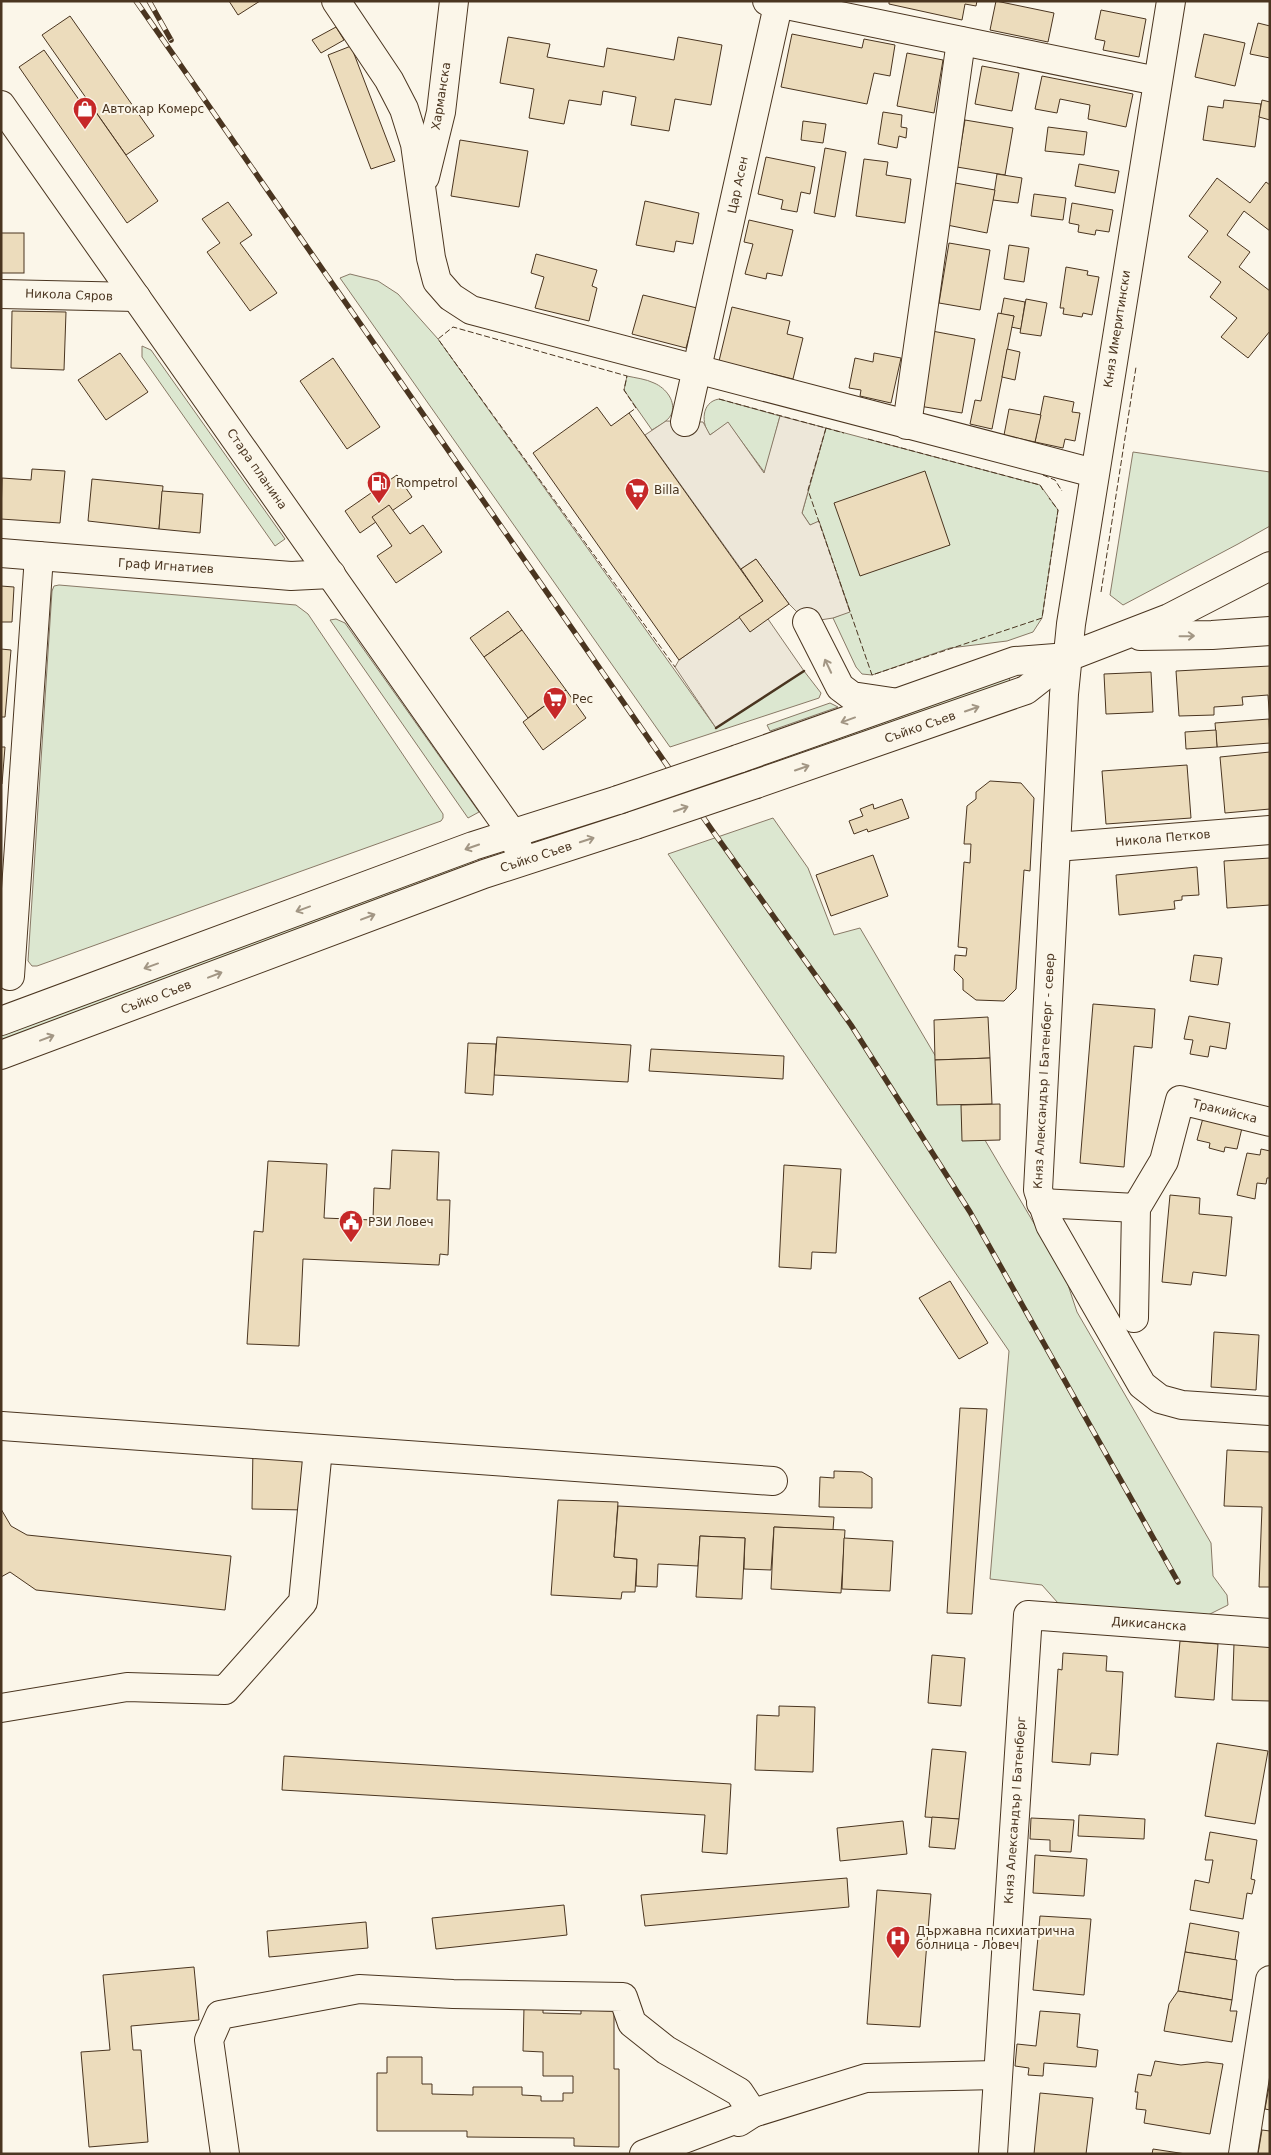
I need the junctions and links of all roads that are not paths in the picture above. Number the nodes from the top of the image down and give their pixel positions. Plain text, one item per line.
1 (336, 1) edge
2 (454, 1) edge
3 (1171, 1) edge
4 (775, 2) edge
5 (961, 41) junction
6 (1158, 81) junction
7 (1, 105) edge
8 (422, 190) junction
9 (1, 294) edge
10 (136, 297) junction
11 (697, 370) junction
12 (685, 422) dead end
13 (906, 425) junction
14 (1094, 473) junction
15 (1, 553) edge
16 (39, 556) junction
17 (1270, 566) edge
18 (331, 574) junction
19 (807, 622) dead end
20 (1270, 631) edge
21 (1121, 637) junction
22 (1068, 657) junction
23 (896, 703) junction
24 (1270, 830) edge
25 (512, 833) junction
26 (1056, 847) junction
27 (523, 860) junction
28 (10, 976) dead end
29 (1, 1021) edge
30 (1, 1055) edge
31 (1270, 1122) edge
32 (1041, 1203) junction
33 (1136, 1208) junction
34 (1134, 1318) dead end
35 (1270, 1410) edge
36 (2, 1426) edge
37 (318, 1449) junction
38 (773, 1481) dead end
39 (1028, 1616) joint
40 (1270, 1633) edge
41 (1, 1708) edge
42 (1270, 1980) edge
43 (997, 2075) junction
44 (753, 2113) junction
45 (225, 2154) edge
46 (644, 2154) edge
47 (689, 2154) edge
48 (992, 2154) edge
49 (1243, 2154) edge

1 - 8 street
2 - 8 street, Харманска
3 - 6 street, Княз Имеритински
4 - 5 street
4 - 11 street, Цар Асен
5 - 6 street
5 - 13 street
6 - 14 street, Княз Имеритински
7 - 10 street, Стара планина
8 - 11 street
9 - 10 street, Никола Сяров
10 - 18 street, Стара планина
11 - 12 street, Цар Асен
11 - 13 street
13 - 14 street
14 - 22 street, Княз Имеритински
15 - 16 street, Граф Игнатиев
16 - 18 street, Граф Игнатиев
16 - 28 street
17 - 21 street, Съйко Съев
18 - 25 street, Стара планина
23 -> 19 street
21 -> 20 street
21 - 22 street, Съйко Съев
22 - 23 street, Съйко Съев
22 - 26 street, Княз Александър I Батенберг - север
27 -> 22 street, Съйко Съев, bridge
23 -> 25 street, Съйко Съев, bridge
24 - 26 street, Никола Петков
25 - 27 street, Стара планина
25 -> 29 street, Съйко Съев
26 - 32 street, Княз Александър I Батенберг - север
30 -> 27 street, Съйко Съев
31 - 33 street, Тракийска
32 - 33 street
32 - 35 street, Княз Александър I Батенберг - север
33 - 34 street
36 - 37 street
37 - 38 street
37 - 41 street
39 - 40 street, Дикисанска
39 - 43 street, Княз Александър I Батенберг
42 - 49 street
43 - 44 street
43 - 48 street, Княз Александър I Батенберг
44 - 45 street
44 - 46 street
44 - 47 street

